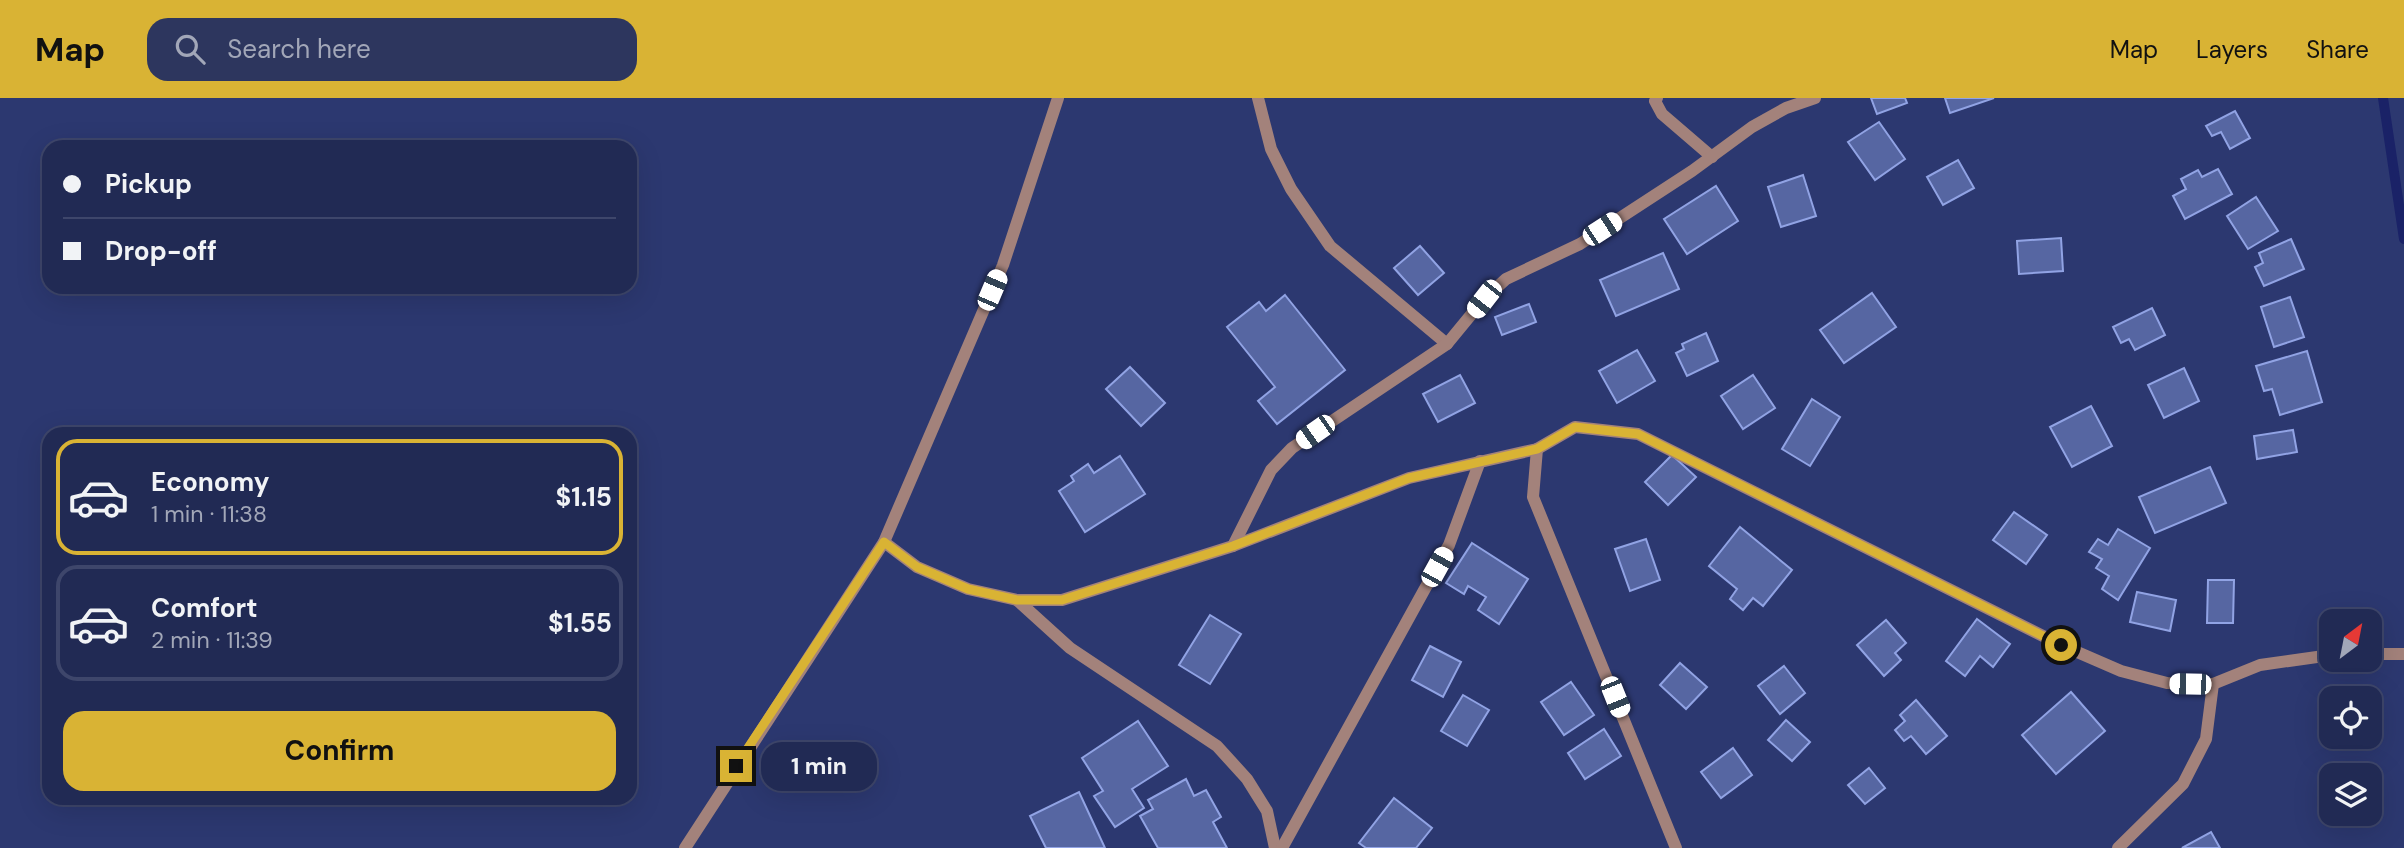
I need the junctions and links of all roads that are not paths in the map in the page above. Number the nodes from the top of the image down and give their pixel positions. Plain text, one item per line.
1 (1058, 98) edge
2 (1258, 98) edge
3 (1657, 98) edge
4 (1815, 98) edge
5 (1712, 157) junction
6 (1447, 344) junction
7 (1537, 449) junction
8 (1480, 461) junction
9 (884, 542) junction
10 (1233, 546) junction
11 (1017, 600) junction
12 (2382, 654) edge
13 (2404, 654) edge
14 (2319, 657) edge
15 (2213, 684) junction
16 (685, 848) edge
17 (1275, 848) edge
18 (1282, 848) edge
19 (1676, 848) edge
20 (2118, 848) edge

1 - 9 street
2 - 6 street
3 - 5 street
4 - 5 street
5 - 6 street
6 - 10 street
7 - 8 street
7 - 15 street
7 - 19 street
8 - 10 street
8 - 18 street
9 - 11 street
9 - 16 street
10 - 11 street
11 - 17 street
12 - 13 street
14 - 15 street
15 - 20 street

